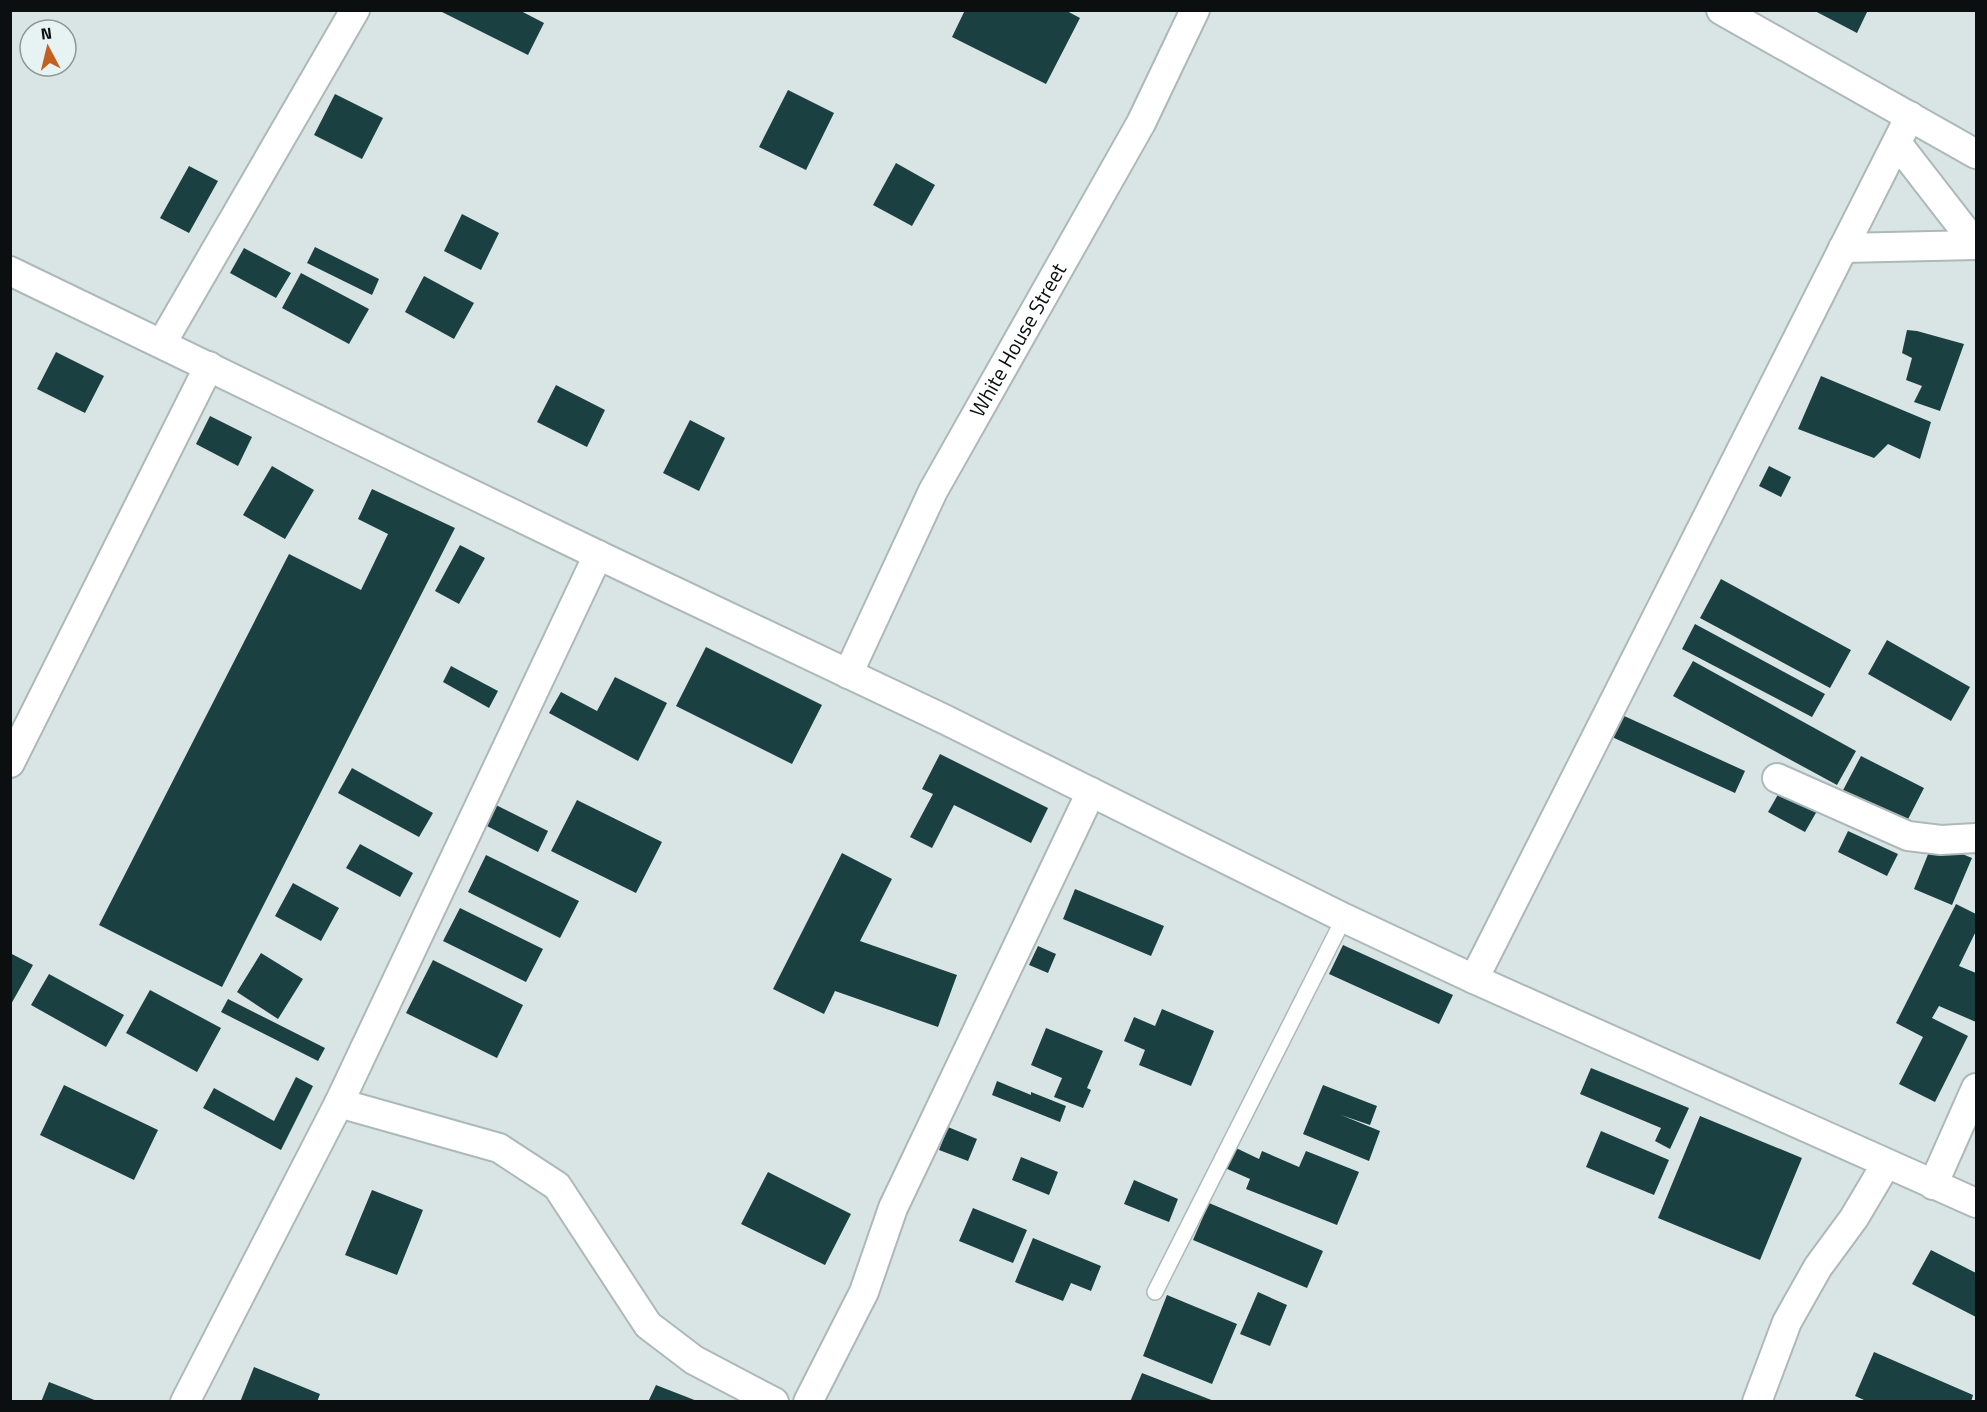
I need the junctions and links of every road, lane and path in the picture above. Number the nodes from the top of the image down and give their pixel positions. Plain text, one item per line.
1 (355, 10) edge
2 (1195, 10) edge
3 (1722, 10) edge
4 (1910, 116) junction
5 (1897, 142) junction
6 (1977, 154) edge
7 (1977, 245) edge
8 (1843, 248) junction
9 (10, 270) edge
10 (162, 343) junction
11 (210, 366) junction
12 (598, 555) junction
13 (848, 674) junction
14 (10, 763) edge
15 (1777, 778) dead end
16 (1091, 792) junction
17 (1977, 838) edge
18 (1344, 918) junction
19 (1473, 979) junction
20 (1977, 1088) edge
21 (339, 1103) junction
22 (1886, 1164) junction
23 (1933, 1185) junction
24 (1977, 1203) edge
25 (1155, 1292) dead end
26 (185, 1401) edge
27 (774, 1401) edge
28 (808, 1401) edge
29 (1757, 1401) edge

1 - 10 street
2 - 13 street, White House Street
3 - 4 street
4 - 5 street
4 - 6 street
5 - 7 street
5 - 8 street
7 - 8 street
8 - 19 street
9 - 10 street
10 - 11 street
11 - 12 street
11 - 14 street
12 - 13 street
12 - 21 street
13 - 16 street
15 - 17 street
16 - 18 street
16 - 28 street
18 - 19 street
18 - 25 lane
19 - 22 street
20 - 23 street
21 - 26 street
21 - 27 street
22 - 23 street
22 - 29 street
23 - 24 street

